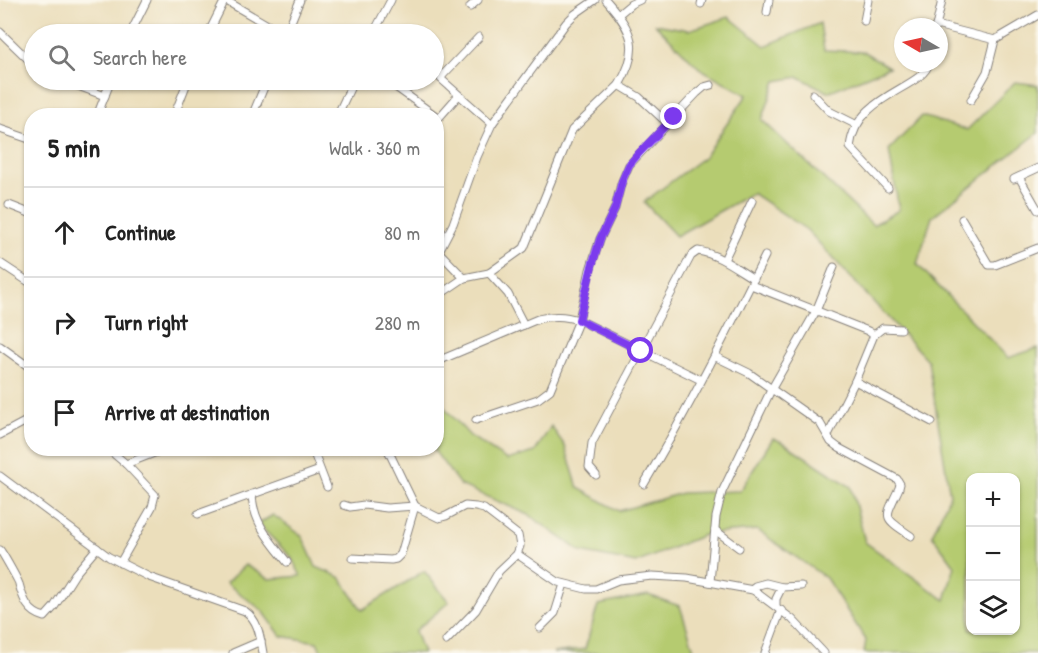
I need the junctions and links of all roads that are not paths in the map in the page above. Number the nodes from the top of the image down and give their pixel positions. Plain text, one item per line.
1 (147, 0) edge
2 (300, 0) edge
3 (391, 0) edge
4 (478, 0) edge
5 (595, 0) edge
6 (606, 0) edge
7 (640, 0) edge
8 (769, 0) edge
9 (868, 0) edge
10 (942, 0) edge
11 (470, 7) dead end
12 (767, 12) dead end
13 (619, 14) junction
14 (1038, 15) edge
15 (938, 18) edge
16 (864, 21) dead end
17 (135, 24) edge
18 (213, 24) edge
19 (267, 24) edge
20 (289, 24) edge
21 (378, 24) edge
22 (948, 29) edge
23 (0, 32) edge
24 (479, 37) dead end
25 (994, 40) junction
26 (24, 55) edge
27 (924, 72) edge
28 (444, 74) edge
29 (444, 84) edge
30 (619, 85) junction
31 (711, 85) dead end
32 (89, 90) edge
33 (107, 90) edge
34 (184, 90) edge
35 (263, 90) edge
36 (350, 90) edge
37 (399, 90) edge
38 (813, 94) dead end
39 (105, 96) junction
40 (458, 96) junction
41 (971, 100) dead end
42 (100, 108) edge
43 (177, 108) edge
44 (255, 108) edge
45 (342, 108) edge
46 (424, 108) edge
47 (444, 111) edge
48 (668, 123) junction
49 (492, 124) junction
50 (857, 125) junction
51 (0, 129) edge
52 (24, 137) edge
53 (1038, 168) edge
54 (888, 188) dead end
55 (752, 201) dead end
56 (9, 205) dead end
57 (1038, 210) edge
58 (24, 211) edge
59 (962, 219) dead end
60 (444, 240) edge
61 (1038, 248) edge
62 (765, 256) dead end
63 (444, 257) edge
64 (724, 260) junction
65 (0, 263) edge
66 (834, 267) dead end
67 (489, 273) junction
68 (24, 279) edge
69 (464, 279) junction
70 (752, 282) junction
71 (444, 292) edge
72 (816, 311) junction
73 (579, 320) junction
74 (524, 325) junction
75 (901, 329) dead end
76 (874, 335) junction
77 (0, 346) edge
78 (641, 351) junction
79 (716, 357) junction
80 (444, 359) edge
81 (24, 363) edge
82 (701, 380) junction
83 (855, 381) junction
84 (771, 390) junction
85 (476, 420) dead end
86 (24, 422) edge
87 (932, 422) dead end
88 (0, 435) edge
89 (828, 435) junction
90 (116, 456) edge
91 (146, 456) edge
92 (315, 456) edge
93 (391, 456) edge
94 (126, 464) junction
95 (320, 470) junction
96 (596, 475) dead end
97 (0, 476) edge
98 (644, 484) dead end
99 (327, 487) dead end
100 (252, 495) junction
101 (344, 505) dead end
102 (415, 506) junction
103 (198, 514) dead end
104 (715, 530) junction
105 (911, 536) dead end
106 (97, 548) junction
107 (739, 548) dead end
108 (0, 550) edge
109 (517, 554) junction
110 (352, 558) dead end
111 (287, 562) dead end
112 (120, 563) junction
113 (711, 582) junction
114 (564, 584) junction
115 (801, 586) dead end
116 (782, 587) junction
117 (753, 590) junction
118 (776, 604) junction
119 (540, 628) dead end
120 (261, 641) junction
121 (446, 641) dead end
122 (233, 653) edge
123 (263, 653) edge
124 (765, 653) edge
125 (824, 653) edge

1 - 17 street
2 - 20 street
3 - 21 street
4 - 11 street
5 - 49 street
6 - 13 street
7 - 13 street
8 - 12 street
9 - 16 street
10 - 15 street
13 - 30 street
14 - 25 street
18 - 19 street
22 - 25 street
23 - 26 street
24 - 28 street
25 - 41 street
27 - 50 street
29 - 40 street
30 - 48 street
30 - 67 street
31 - 48 street
32 - 39 street
33 - 39 street
34 - 43 street
35 - 44 street
36 - 45 street
37 - 46 street
38 - 50 street
39 - 42 street
40 - 47 street
40 - 49 street
48 - 73 street
49 - 60 street
50 - 54 street
51 - 52 street
53 - 57 street
55 - 64 street
56 - 58 street
59 - 61 street
62 - 70 street
63 - 69 street
64 - 70 street
64 - 78 street
65 - 68 street
66 - 72 street
67 - 69 street
67 - 74 street
69 - 71 street
70 - 72 street
70 - 79 street
72 - 76 street
72 - 84 street
73 - 74 street
73 - 78 street
73 - 85 street
74 - 80 street
75 - 76 street
76 - 83 street
77 - 81 street
78 - 82 street
78 - 96 street
79 - 82 street
79 - 84 street
82 - 98 street
83 - 87 street
83 - 89 street
84 - 89 street
84 - 104 street
86 - 88 street
89 - 105 street
90 - 94 street
91 - 94 street
92 - 95 street
93 - 102 street
94 - 112 street
95 - 99 street
95 - 100 street
97 - 106 street
100 - 103 street
100 - 111 street
101 - 102 street
102 - 109 street
102 - 110 street
104 - 107 street
104 - 113 street
106 - 108 street
106 - 112 street
109 - 114 street
109 - 121 street
112 - 120 street
113 - 114 street
113 - 117 street
114 - 119 street
115 - 116 street
116 - 117 street
116 - 118 street
117 - 118 street
118 - 124 street
118 - 125 street
120 - 122 street
120 - 123 street

